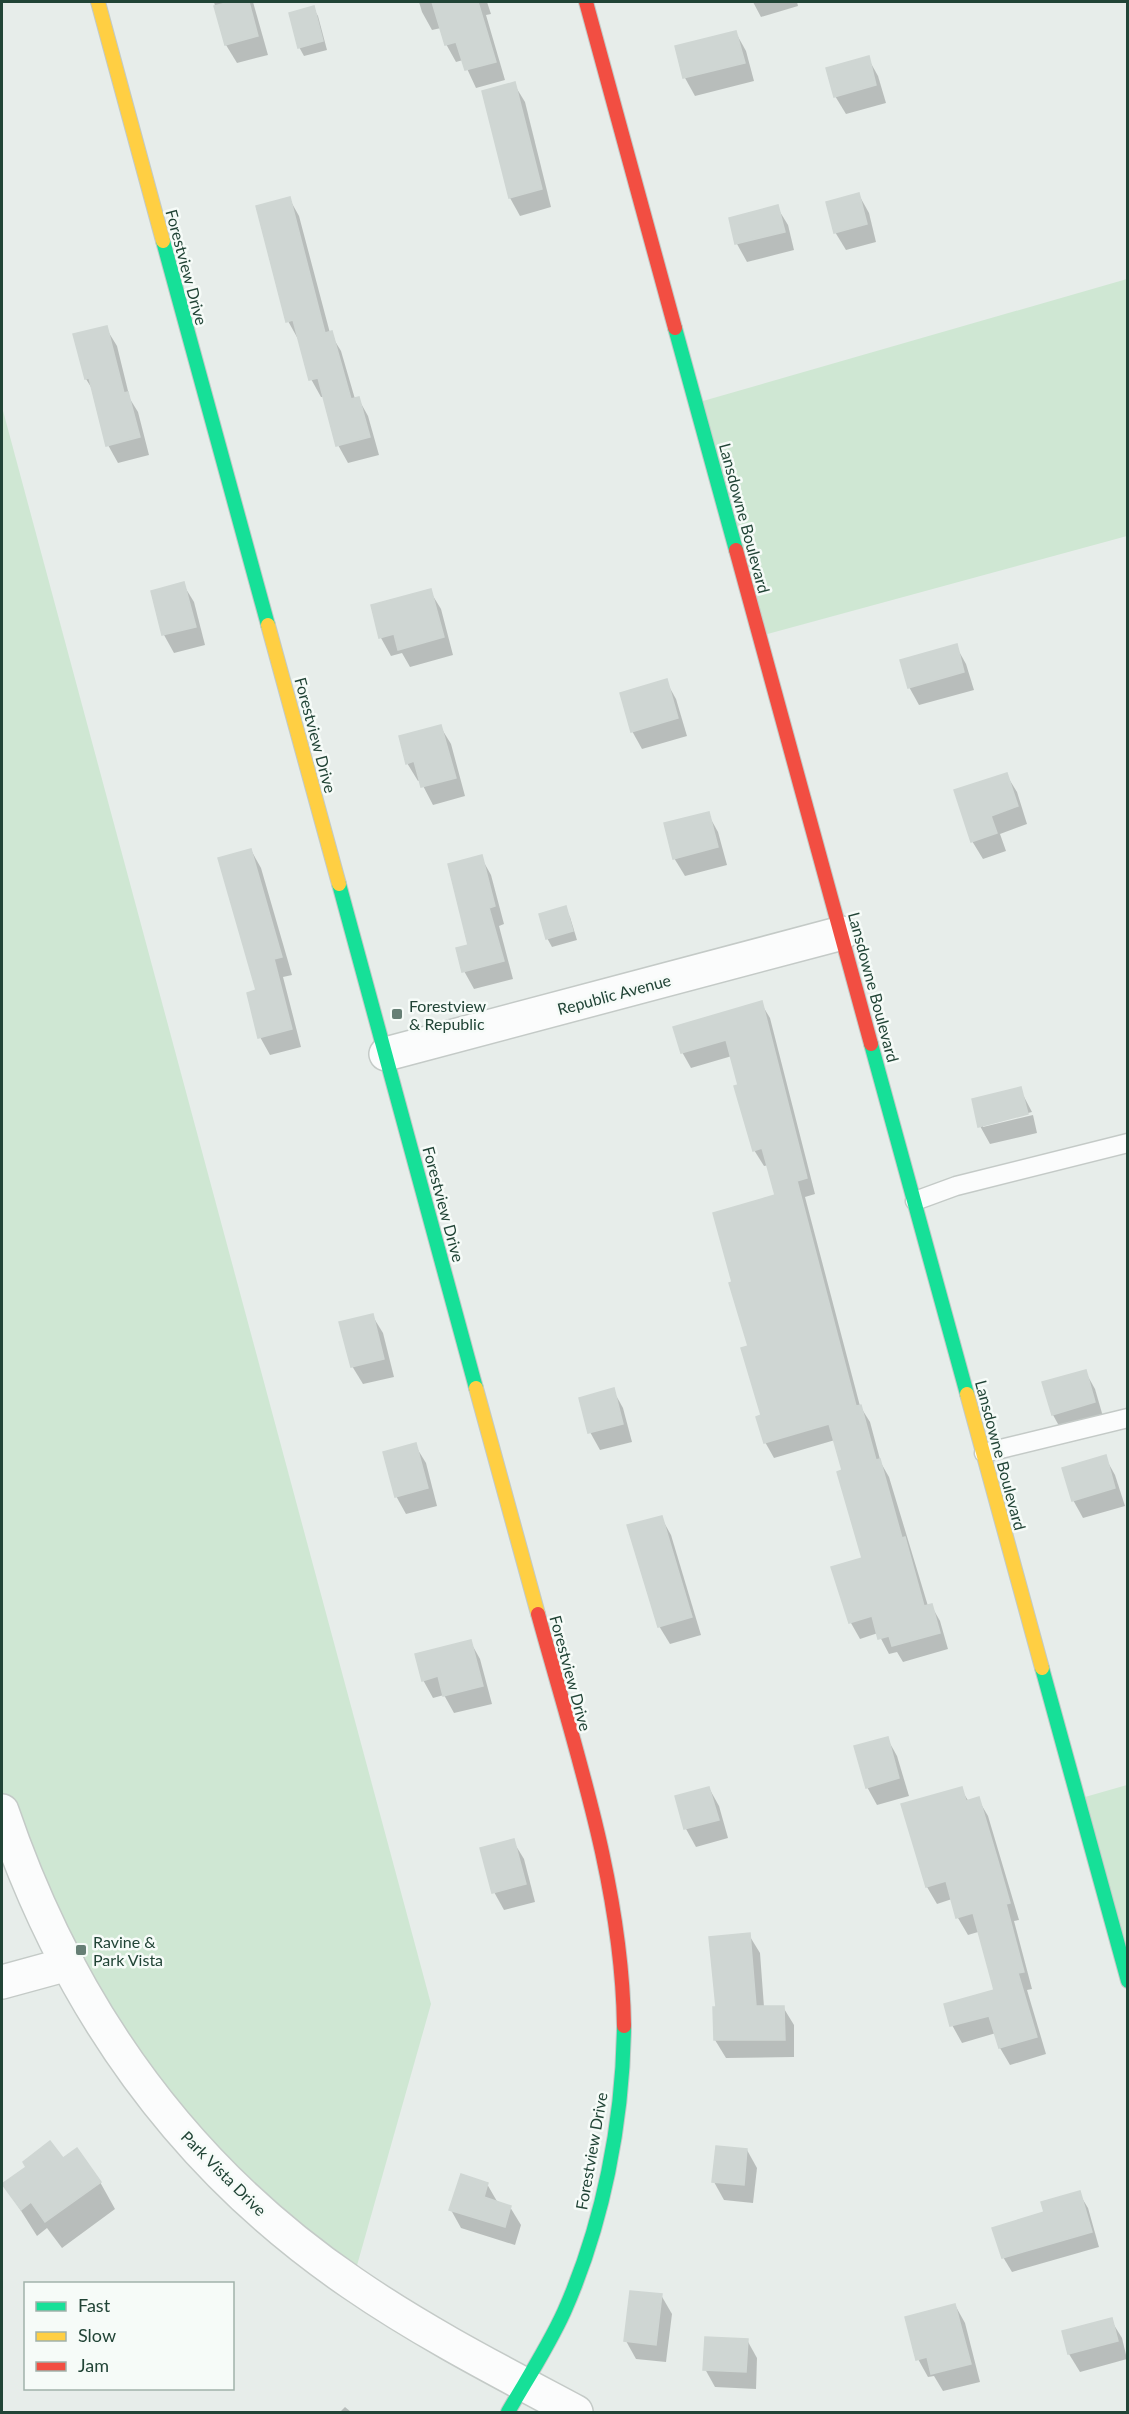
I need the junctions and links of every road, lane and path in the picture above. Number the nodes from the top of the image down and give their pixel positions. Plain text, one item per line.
1 (98, 2) edge
2 (586, 2) edge
3 (842, 933) junction
4 (386, 1054) junction
5 (1128, 1143) edge
6 (915, 1201) junction
7 (1128, 1418) edge
8 (984, 1453) junction
9 (2, 1811) edge
10 (68, 1965) junction
11 (1128, 1981) edge
12 (2, 1982) edge
13 (524, 2385) junction
14 (508, 2412) edge
15 (576, 2412) edge

1 - 4 street, Forestview Drive
2 - 3 street, Lansdowne Boulevard
3 - 4 street, Republic Avenue
3 - 6 street, Lansdowne Boulevard
4 - 13 street, Forestview Drive
5 - 6 lane
6 - 8 street, Lansdowne Boulevard
7 - 8 lane
8 - 11 street, Lansdowne Boulevard
9 - 10 street, Park Vista Drive
10 - 12 street
10 - 13 street, Park Vista Drive
13 - 14 street, Forestview Drive
13 - 15 street, Park Vista Drive

